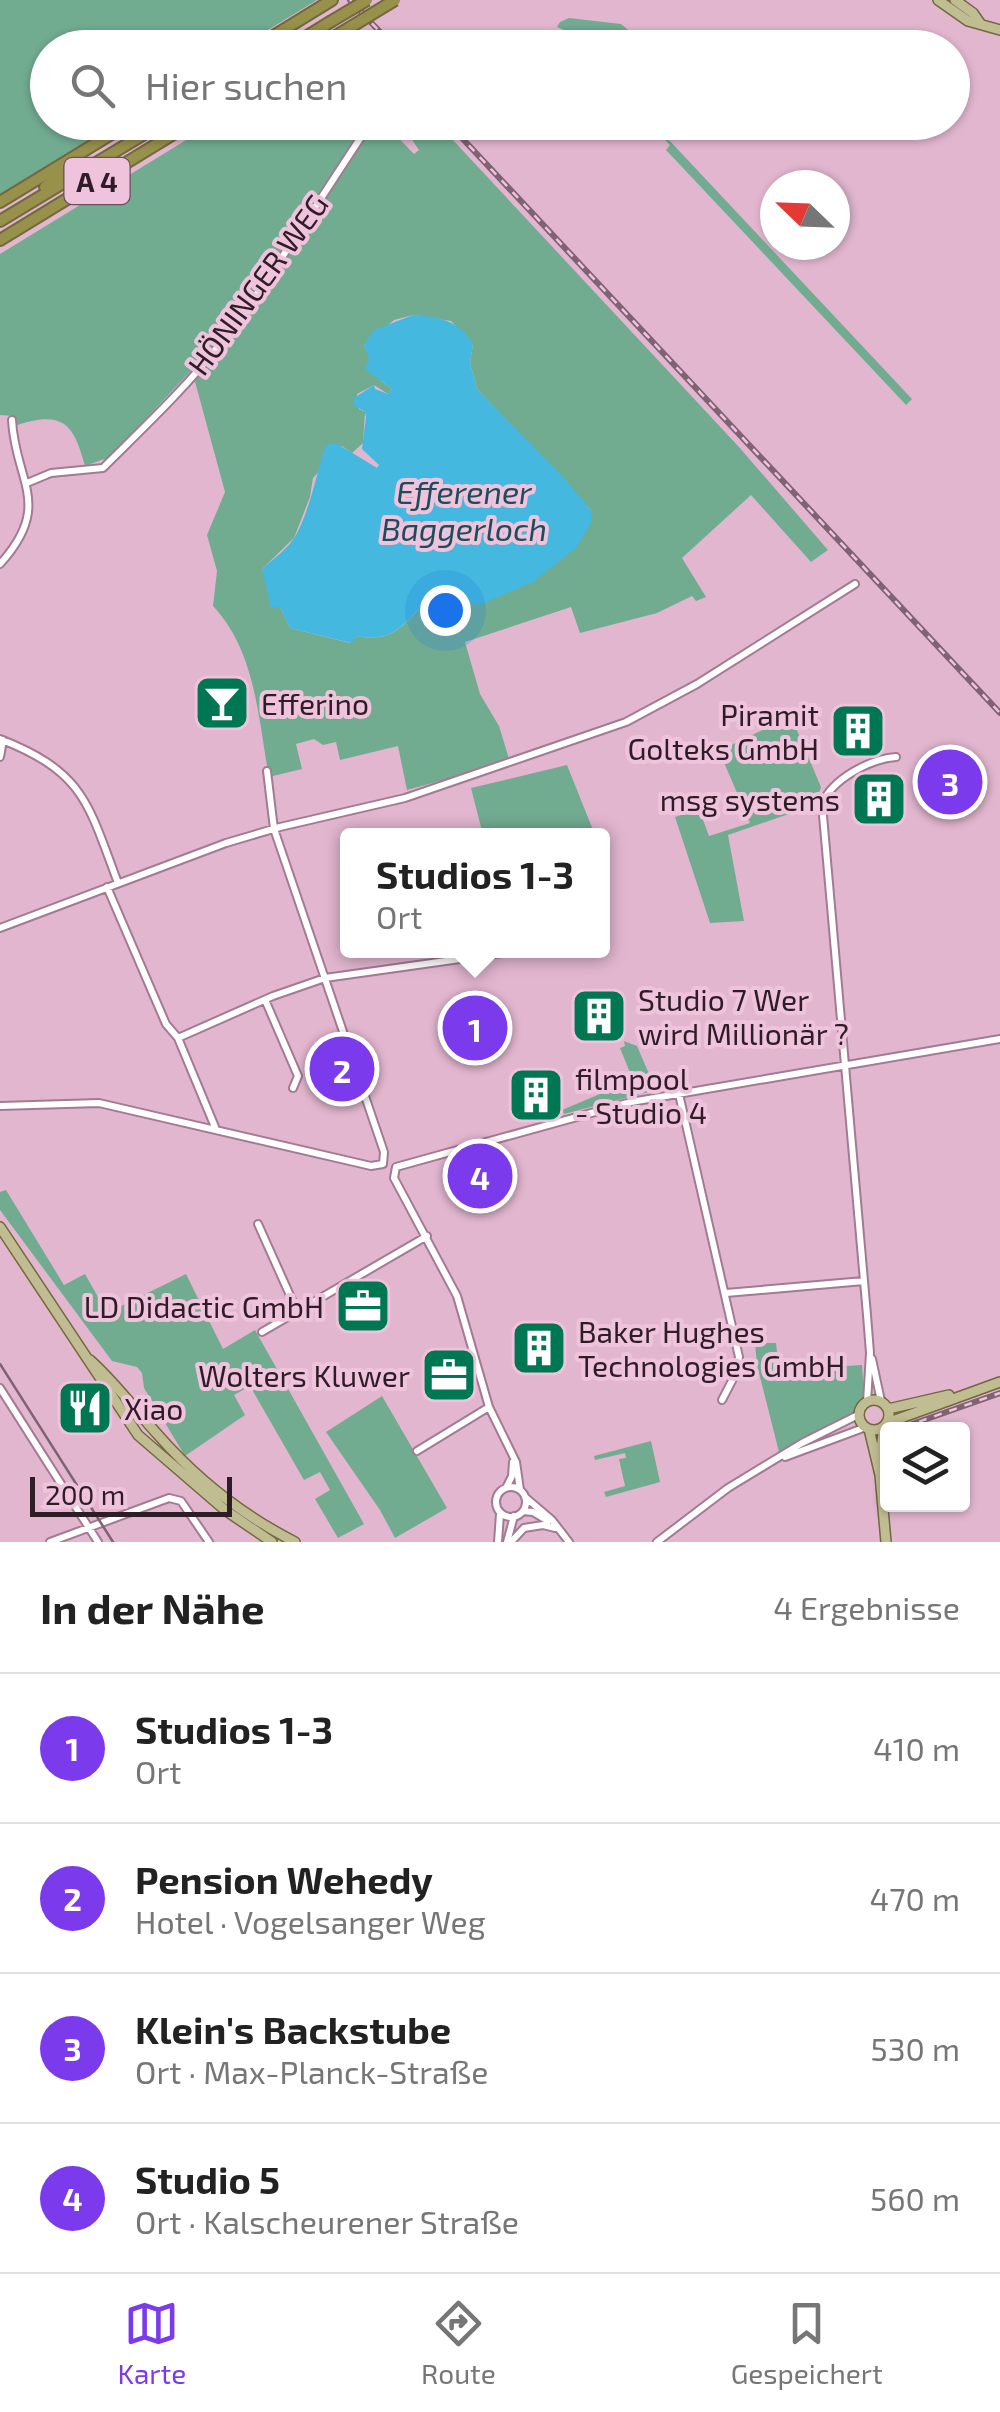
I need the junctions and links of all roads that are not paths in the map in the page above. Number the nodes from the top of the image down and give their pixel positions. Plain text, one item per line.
1 (332, 0) edge
2 (366, 0) edge
3 (395, 0) edge
4 (938, 0) edge
5 (956, 0) edge
6 (980, 23) junction
7 (283, 30) edge
8 (317, 30) edge
9 (346, 30) edge
10 (1000, 30) edge
11 (102, 140) edge
12 (106, 140) edge
13 (134, 140) edge
14 (164, 140) edge
15 (359, 140) edge
16 (0, 202) edge
17 (3, 219) edge
18 (0, 240) edge
19 (12, 420) dead end
20 (27, 483) junction
21 (0, 564) edge
22 (856, 584) dead end
23 (2, 740) edge
24 (0, 757) edge
25 (896, 757) dead end
26 (267, 770) dead end
27 (274, 829) junction
28 (118, 883) junction
29 (106, 887) junction
30 (0, 928) edge
31 (467, 958) edge
32 (325, 978) junction
33 (266, 1002) junction
34 (178, 1038) junction
35 (1000, 1040) edge
36 (845, 1066) junction
37 (293, 1088) dead end
38 (679, 1094) junction
39 (0, 1106) edge
40 (215, 1128) junction
41 (258, 1224) dead end
42 (0, 1227) edge
43 (426, 1236) junction
44 (864, 1281) junction
45 (726, 1293) junction
46 (297, 1311) junction
47 (262, 1332) dead end
48 (870, 1354) junction
49 (84, 1355) junction
50 (1000, 1381) edge
51 (0, 1388) edge
52 (722, 1400) dead end
53 (867, 1402) junction
54 (885, 1405) junction
55 (489, 1407) junction
56 (860, 1414) junction
57 (886, 1422) edge
58 (891, 1422) edge
59 (880, 1425) edge
60 (868, 1428) junction
61 (417, 1451) dead end
62 (513, 1456) junction
63 (774, 1460) junction
64 (880, 1474) edge
65 (506, 1488) junction
66 (523, 1494) junction
67 (523, 1511) junction
68 (500, 1512) junction
69 (883, 1512) edge
70 (514, 1516) junction
71 (556, 1528) junction
72 (90, 1529) junction
73 (50, 1542) edge
74 (98, 1542) edge
75 (210, 1542) edge
76 (272, 1542) edge
77 (295, 1542) edge
78 (498, 1542) edge
79 (509, 1542) edge
80 (569, 1542) edge
81 (657, 1542) edge
82 (886, 1542) edge

1 - 7 highway
2 - 8 highway, bridge
3 - 9 highway, bridge
4 - 6 main road
5 - 6 main road
6 - 10 main road
11 - 16 highway
12 - 17 highway
13 - 17 highway, A 4
14 - 18 highway, A 4
15 - 20 street, HÖNINGER WEG
19 - 20 street
20 - 21 street
22 - 27 street
23 - 24 street
23 - 28 street
25 - 36 street
26 - 27 street
27 - 28 street
27 - 32 street
28 - 29 street
29 - 30 street
29 - 34 street
31 - 32 street
32 - 33 street
32 - 40 street
33 - 34 street
33 - 37 street
34 - 40 street
35 - 36 street
36 - 38 street
36 - 44 street
38 - 43 street
38 - 45 street
39 - 40 street
41 - 46 street
42 - 49 main road
43 - 46 street
43 - 55 street
44 - 45 street
44 - 48 street
45 - 52 street
46 - 47 street
48 - 53 street
48 - 54 street
49 - 76 main road
49 - 77 main road
50 - 54 main road
50 - 58 main road
51 - 72 street
53 - 54 main road
53 - 56 main road
54 - 57 main road
55 - 61 street
55 - 62 street
56 - 60 main road
56 - 63 street
59 - 60 main road
60 - 63 street
60 - 64 main road
62 - 65 street
62 - 66 street
63 - 81 street
65 - 66 street
65 - 68 street
66 - 67 street
66 - 71 street
67 - 70 street
67 - 71 street
68 - 70 street
68 - 78 street
69 - 82 main road
70 - 79 street
71 - 79 street
71 - 80 street
72 - 73 street
72 - 74 street
72 - 75 street

